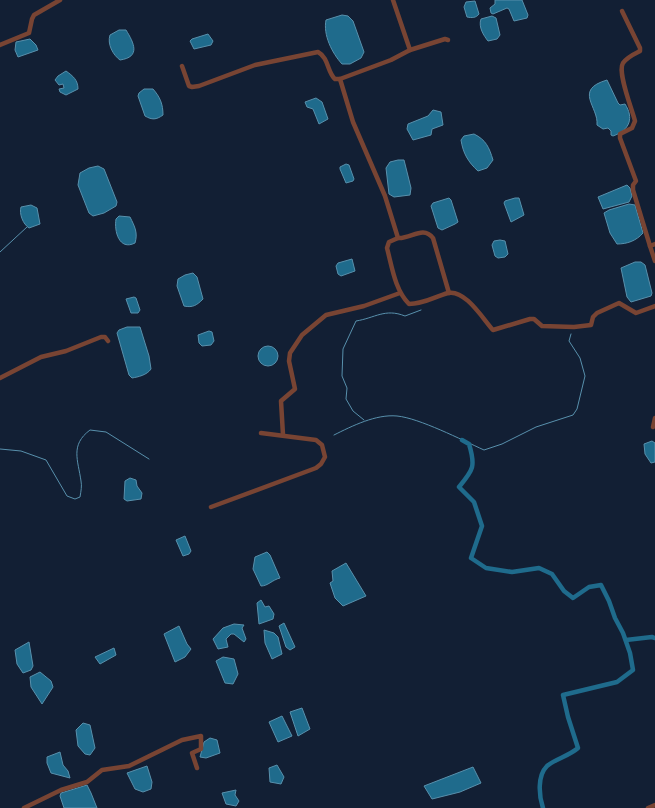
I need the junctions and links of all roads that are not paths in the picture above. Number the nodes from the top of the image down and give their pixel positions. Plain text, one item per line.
1 (60, 0) edge
2 (393, 0) edge
3 (622, 11) dead end
4 (448, 40) dead end
5 (0, 45) edge
6 (410, 50) junction
7 (182, 66) dead end
8 (340, 79) junction
9 (398, 238) junction
10 (652, 245) edge
11 (655, 261) edge
12 (400, 292) junction
13 (449, 293) junction
14 (655, 306) edge
15 (108, 341) dead end
16 (0, 378) edge
17 (655, 418) edge
18 (654, 427) dead end
19 (261, 434) dead end
20 (283, 435) junction
21 (211, 507) dead end
22 (197, 768) dead end
23 (655, 805) edge
24 (24, 808) edge
25 (648, 808) edge

1 - 5 street
2 - 6 street
3 - 10 street
4 - 6 street
6 - 8 street
7 - 8 street
8 - 9 street
9 - 12 street
9 - 13 street
10 - 11 street
12 - 13 street
12 - 20 street
13 - 14 street
15 - 16 street
17 - 18 street
19 - 20 street
20 - 21 street
22 - 24 street
23 - 25 street

